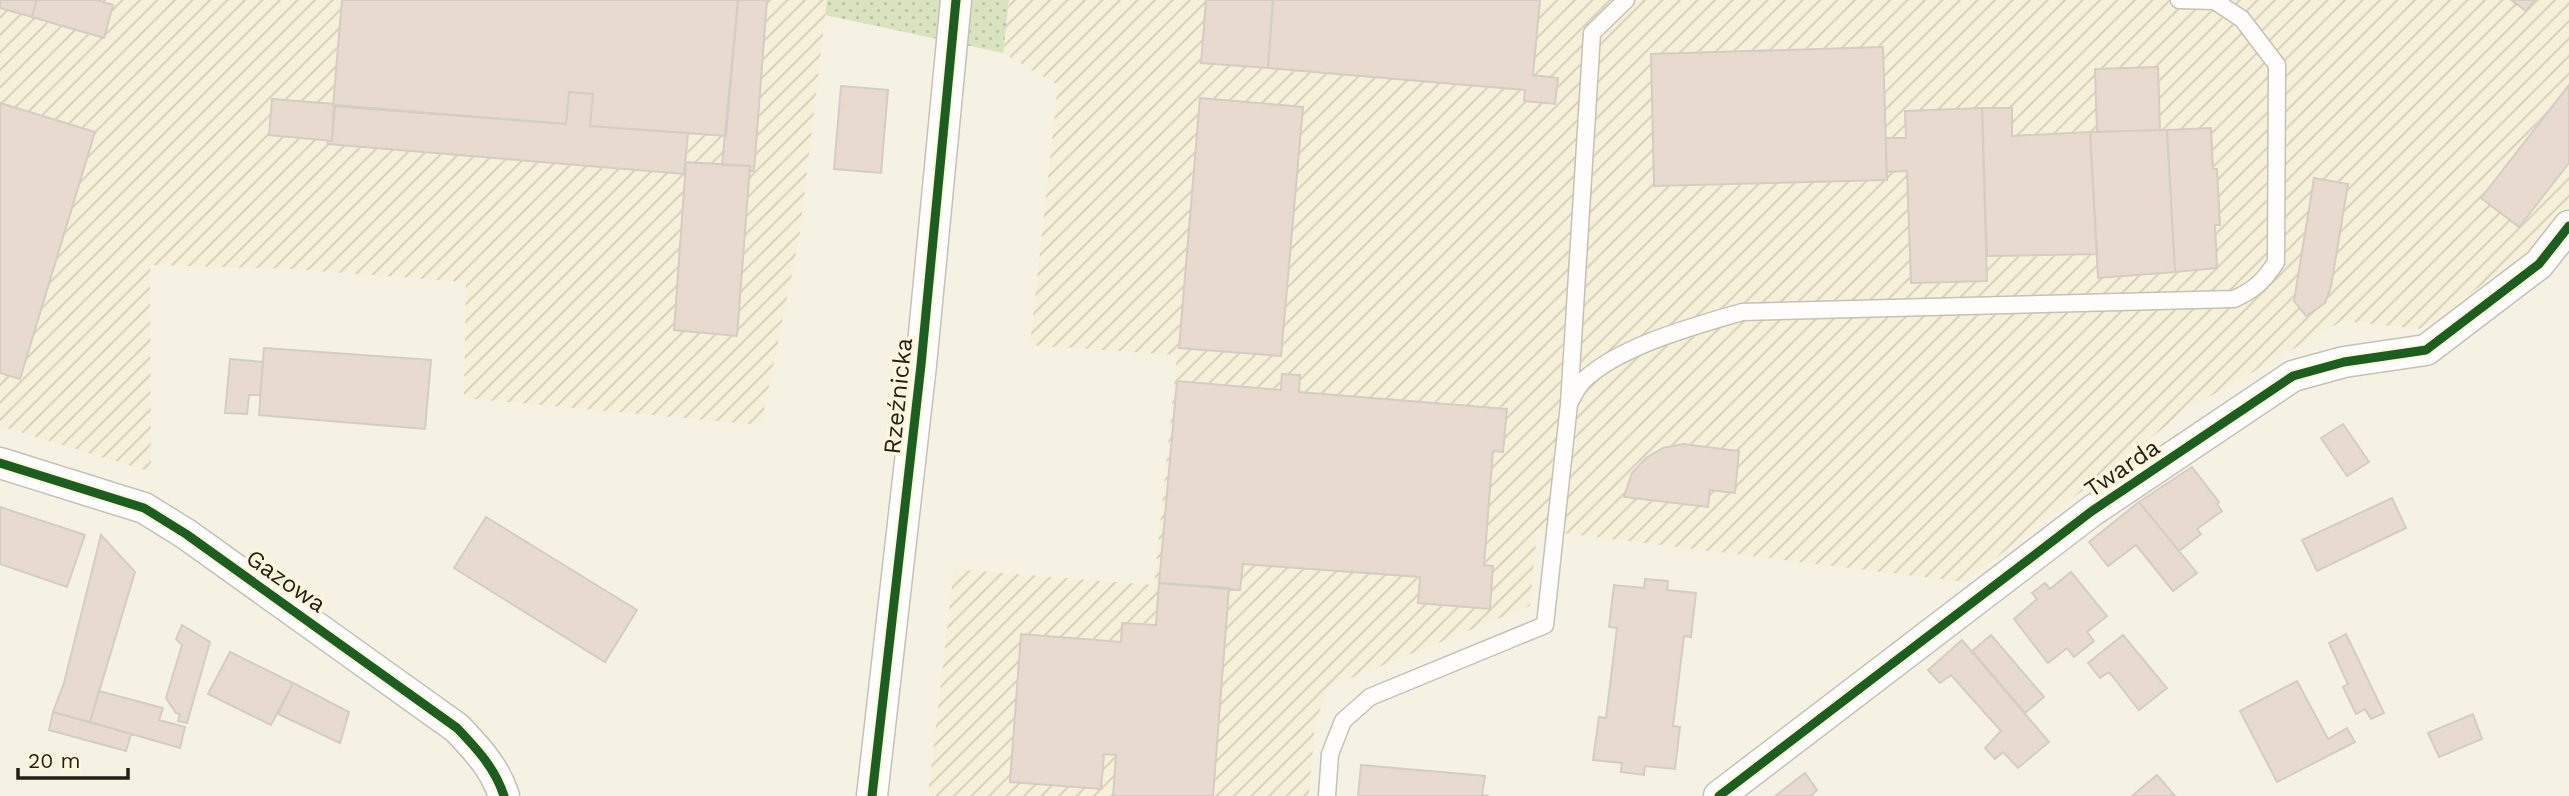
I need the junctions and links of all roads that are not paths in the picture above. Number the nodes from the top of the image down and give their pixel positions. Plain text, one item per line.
1 (956, 0) edge
2 (1626, 0) edge
3 (2179, 0) edge
4 (2569, 226) edge
5 (1569, 404) junction
6 (0, 463) edge
7 (504, 796) edge
8 (872, 796) edge
9 (1327, 796) edge
10 (1719, 796) edge

1 - 8 street, Rzeźnicka
2 - 5 lane
3 - 5 lane
4 - 10 street, Twarda
5 - 9 lane
6 - 7 street, Gazowa

